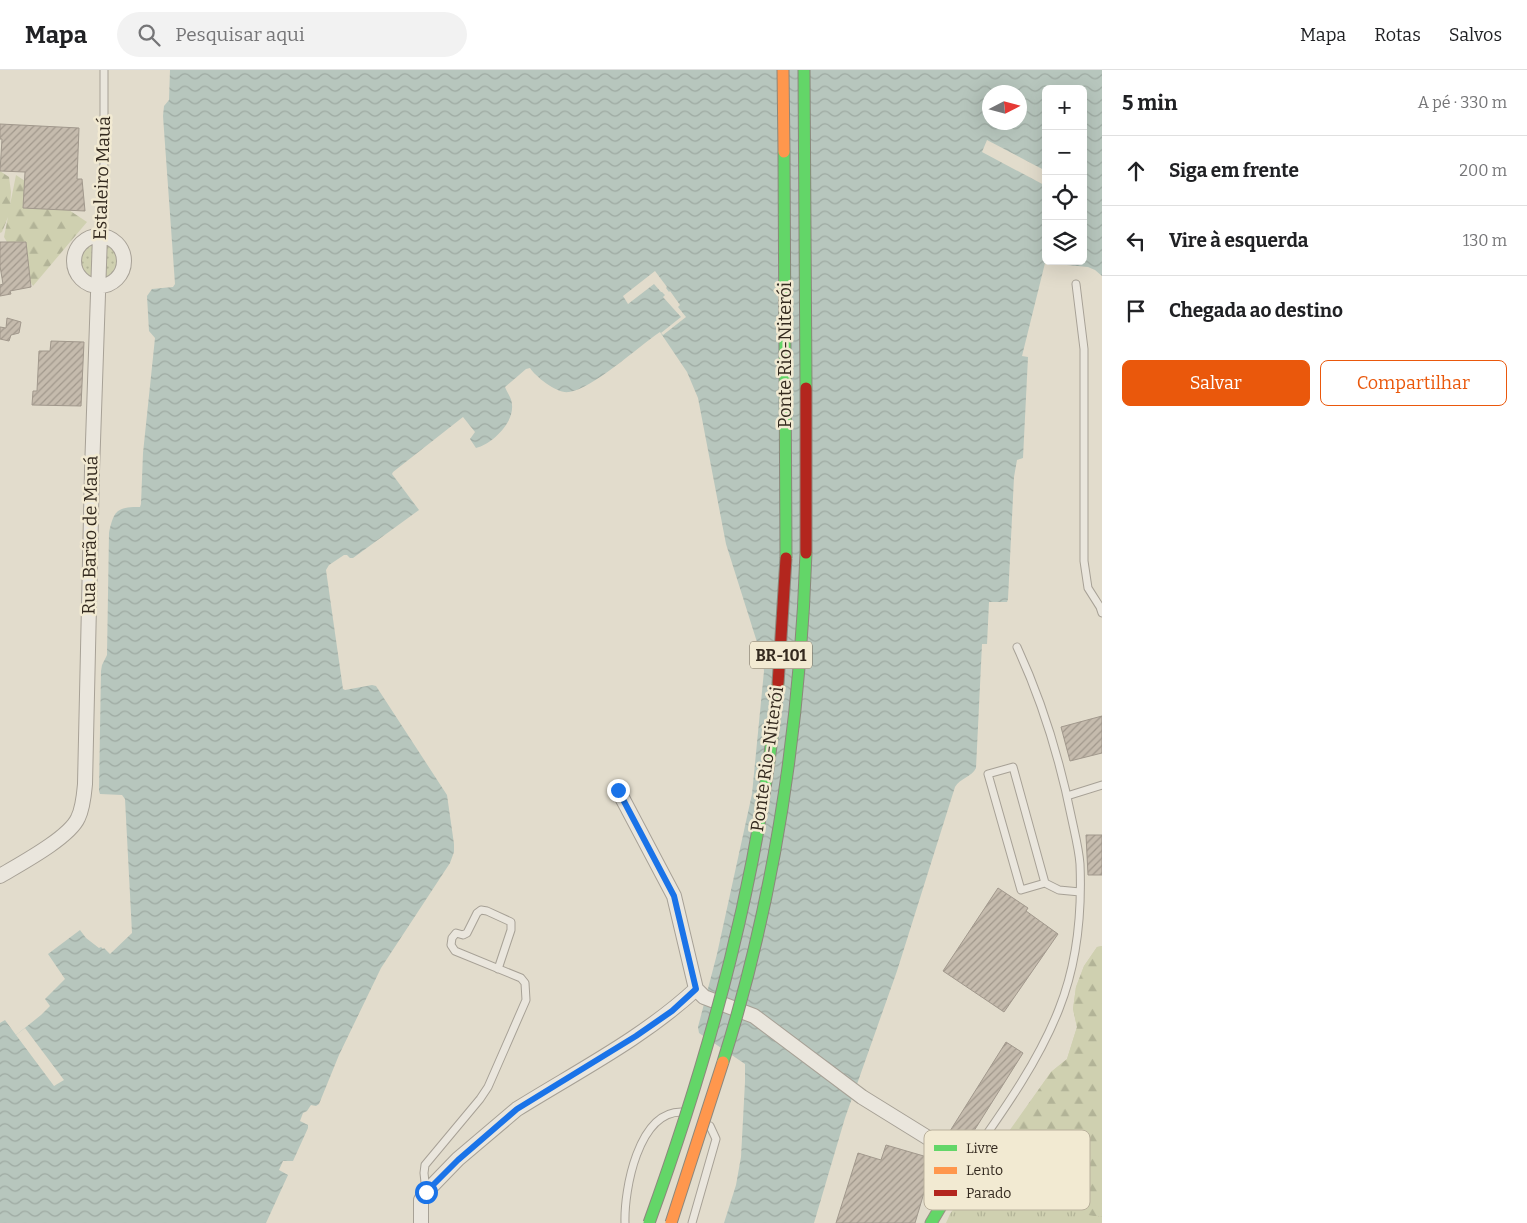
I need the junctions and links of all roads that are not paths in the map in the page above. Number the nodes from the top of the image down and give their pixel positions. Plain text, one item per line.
1 (104, 70) edge
2 (783, 70) edge
3 (804, 70) edge
4 (100, 236) junction
5 (1076, 284) dead end
6 (99, 286) junction
7 (1102, 614) edge
8 (1017, 648) dead end
9 (1102, 785) edge
10 (618, 790) dead end
11 (1067, 796) junction
12 (0, 876) edge
13 (1046, 883) junction
14 (1080, 892) junction
15 (498, 969) junction
16 (700, 993) junction
17 (691, 1112) dead end
18 (700, 1115) dead end
19 (989, 1130) edge
20 (924, 1135) edge
21 (426, 1192) junction
22 (939, 1210) edge
23 (421, 1223) edge
24 (625, 1223) edge
25 (649, 1223) edge
26 (671, 1223) edge
27 (692, 1223) edge
28 (931, 1223) edge

1 - 4 lane, Estaleiro Mauá
2 - 25 main road, Ponte Rio-Niterói / BR-101, bridge
3 - 26 main road, Ponte Rio-Niterói / BR-101, bridge
4 - 6 street, Estaleiro Mauá
4 - 6 street
4 - 6 street
5 - 7 lane
6 - 12 street, Rua Barão de Mauá
8 - 11 lane
9 - 11 lane
10 - 16 street
11 - 14 lane
13 - 13 lane
13 - 14 lane
14 - 19 lane
15 - 15 lane
15 - 21 lane
16 - 20 street, bridge
16 - 21 street
17 - 24 lane
18 - 27 lane
21 - 23 street
22 - 28 main road

